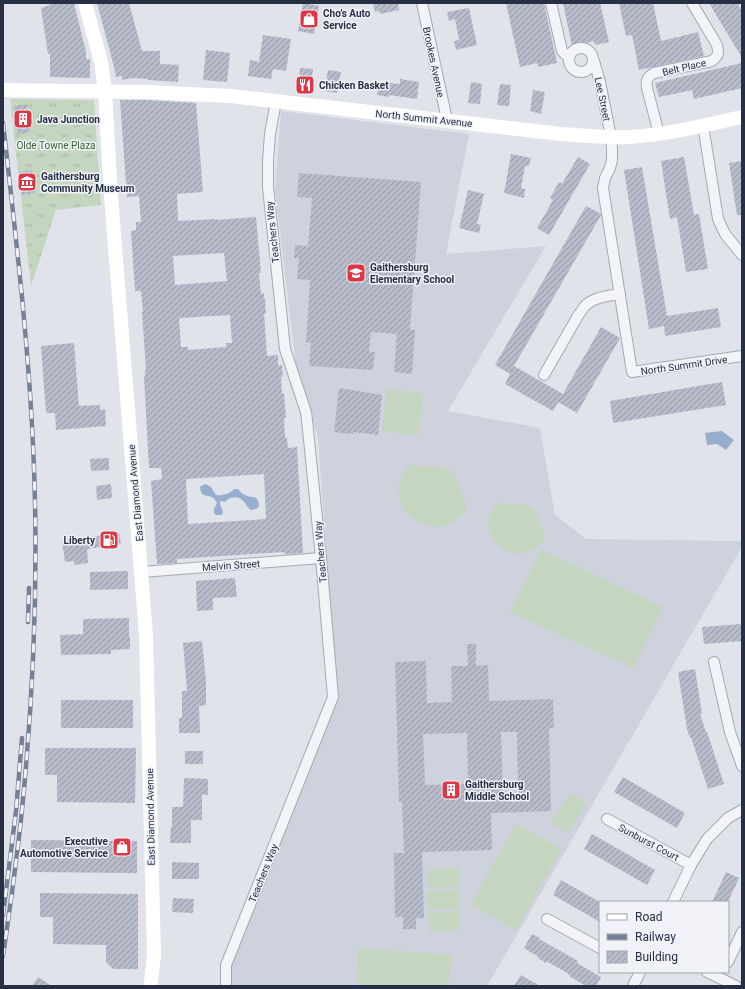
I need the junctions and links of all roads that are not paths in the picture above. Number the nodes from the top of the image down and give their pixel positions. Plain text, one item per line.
1 (85, 3) edge
2 (422, 3) edge
3 (551, 3) edge
4 (692, 3) edge
5 (569, 58) junction
6 (594, 61) junction
7 (3, 90) edge
8 (105, 92) junction
9 (276, 101) junction
10 (742, 117) edge
11 (447, 120) junction
12 (703, 125) junction
13 (659, 134) junction
14 (611, 137) junction
15 (742, 255) edge
16 (620, 294) junction
17 (742, 356) edge
18 (544, 375) dead end
19 (321, 558) junction
20 (142, 572) junction
21 (714, 662) dead end
22 (742, 766) edge
23 (742, 810) edge
24 (607, 819) dead end
25 (691, 865) junction
26 (674, 901) edge
27 (547, 919) dead end
28 (742, 932) edge
29 (599, 947) edge
30 (729, 960) edge
31 (640, 973) edge
32 (709, 973) edge
33 (720, 979) edge
34 (150, 986) edge
35 (226, 986) edge
36 (633, 986) edge
37 (736, 986) edge

1 - 8 street, East Diamond Avenue
2 - 11 street, Brookes Avenue
3 - 5 street, Lee Street
4 - 13 street, Belt Place
5 - 6 street, Lee Street
5 - 6 street, Lee Street
6 - 14 street, Lee Street
7 - 8 street, North Summit Avenue
8 - 9 street, North Summit Avenue
8 - 20 street, East Diamond Avenue
9 - 11 street, North Summit Avenue
9 - 19 street, Teachers Way
10 - 12 street, North Summit Avenue
11 - 14 street, North Summit Avenue
12 - 13 street, North Summit Avenue
12 - 15 street
13 - 14 street, North Summit Avenue
14 - 16 street, North Summit Drive
16 - 17 street, North Summit Drive
16 - 18 street
19 - 20 street, Melvin Street
19 - 35 street, Teachers Way
20 - 34 street, East Diamond Avenue
21 - 22 street
23 - 25 street
24 - 25 street, Sunburst Court
25 - 26 street
27 - 29 street
28 - 30 street
31 - 36 street
32 - 33 street
33 - 37 street

